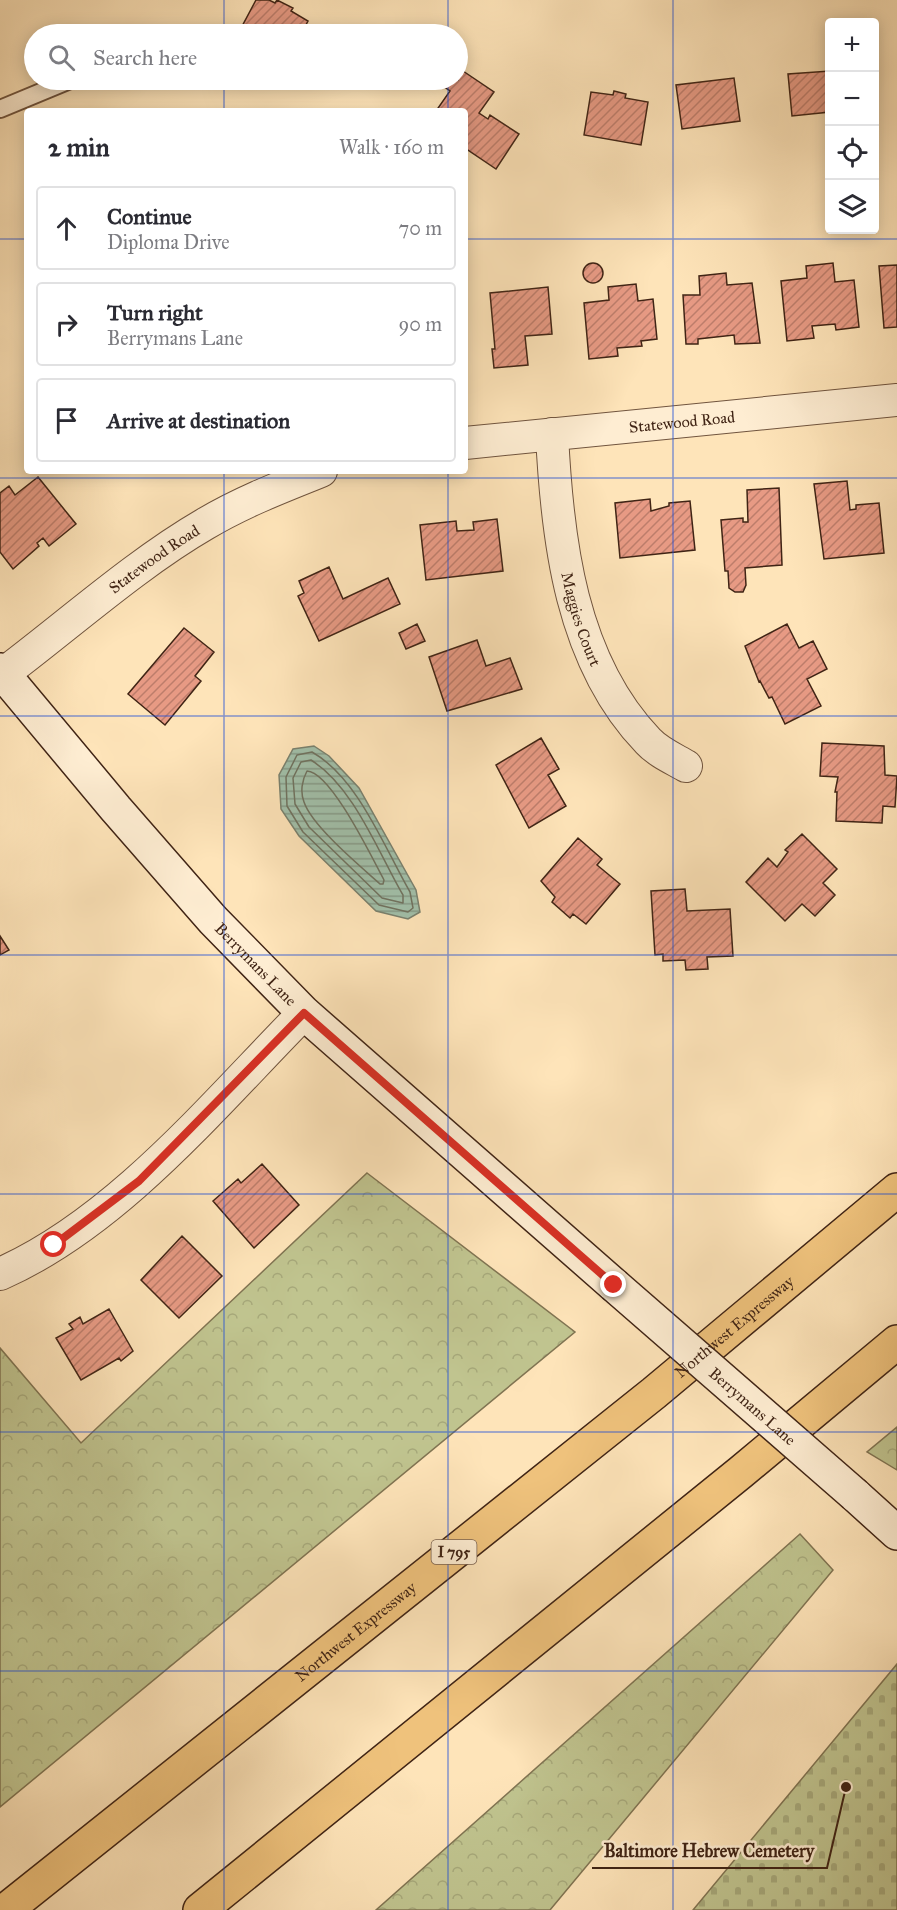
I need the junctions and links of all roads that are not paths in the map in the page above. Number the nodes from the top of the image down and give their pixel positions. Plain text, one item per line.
1 (46, 90) edge
2 (0, 109) edge
3 (897, 400) edge
4 (552, 434) junction
5 (468, 443) edge
6 (313, 474) edge
7 (2, 672) edge
8 (686, 766) dead end
9 (304, 1013) junction
10 (897, 1190) edge
11 (0, 1274) edge
12 (897, 1342) edge
13 (897, 1533) edge
14 (6, 1910) edge
15 (200, 1910) edge

1 - 2 lane
3 - 4 street, Statewood Road
4 - 5 street, Statewood Road
4 - 8 street, Maggies Court
6 - 7 street, Statewood Road
7 - 9 street, Berrymans Lane
9 - 11 street
9 - 13 street, Berrymans Lane, bridge
10 - 14 highway, Northwest Expressway / I 795
12 - 15 highway

